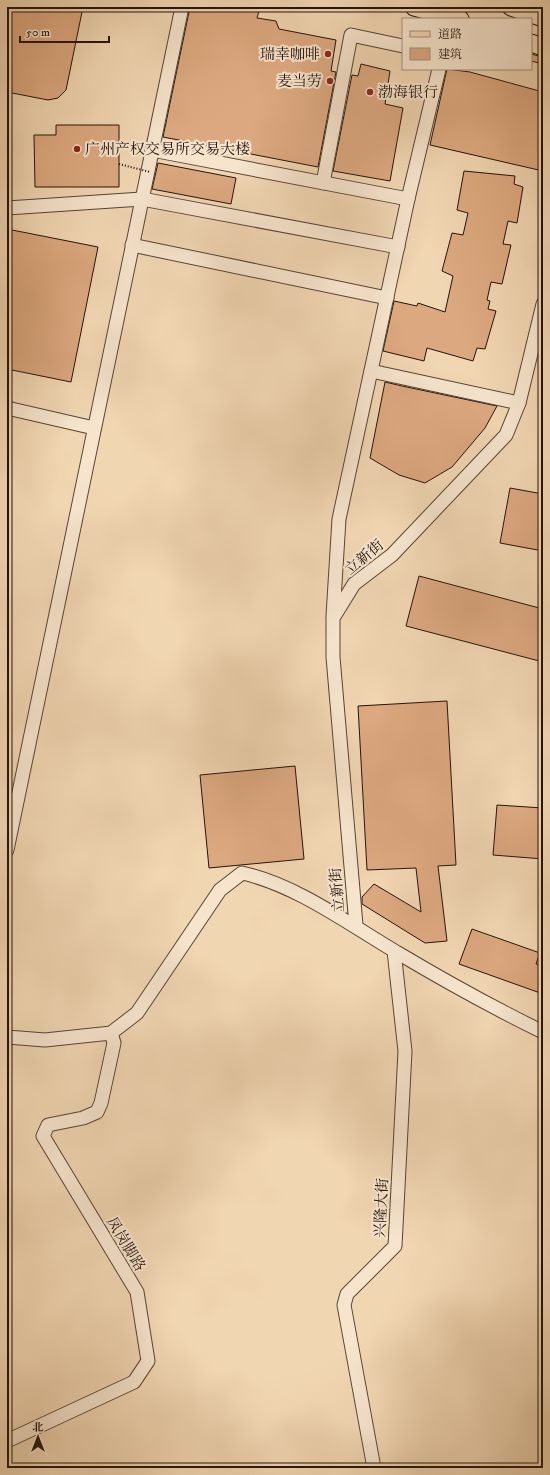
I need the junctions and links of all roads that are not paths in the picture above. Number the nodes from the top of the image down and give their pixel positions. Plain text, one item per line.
1 (182, 7) edge
2 (414, 7) edge
3 (511, 7) edge
4 (454, 18) edge
5 (543, 18) edge
6 (532, 43) edge
7 (402, 46) edge
8 (543, 47) edge
9 (439, 70) edge
10 (152, 150) junction
11 (323, 183) junction
12 (408, 199) junction
13 (142, 200) junction
14 (7, 208) edge
15 (132, 246) junction
16 (398, 247) junction
17 (387, 298) junction
18 (543, 304) edge
19 (371, 371) junction
20 (519, 403) junction
21 (7, 408) edge
22 (94, 428) junction
23 (333, 618) junction
24 (7, 850) edge
25 (356, 926) junction
26 (394, 951) junction
27 (543, 1032) edge
28 (111, 1033) junction
29 (7, 1037) edge
30 (7, 1441) edge
31 (374, 1468) edge

1 - 10 street
2 - 4 main road
3 - 5 main road
6 - 8 main road
7 - 11 street
9 - 12 street
10 - 11 street
10 - 13 street
11 - 12 street
12 - 16 street
13 - 14 street
13 - 15 street
13 - 16 street
15 - 17 street
15 - 22 street
16 - 17 street
17 - 19 street
18 - 20 street, 立新街
19 - 20 street
19 - 23 street
20 - 23 street, 立新街
21 - 22 street
22 - 24 street
23 - 25 street, 立新街
25 - 26 street
25 - 28 street
26 - 27 street
26 - 31 street, 兴隆大街
28 - 29 street
28 - 30 street, 凤岗脚路

